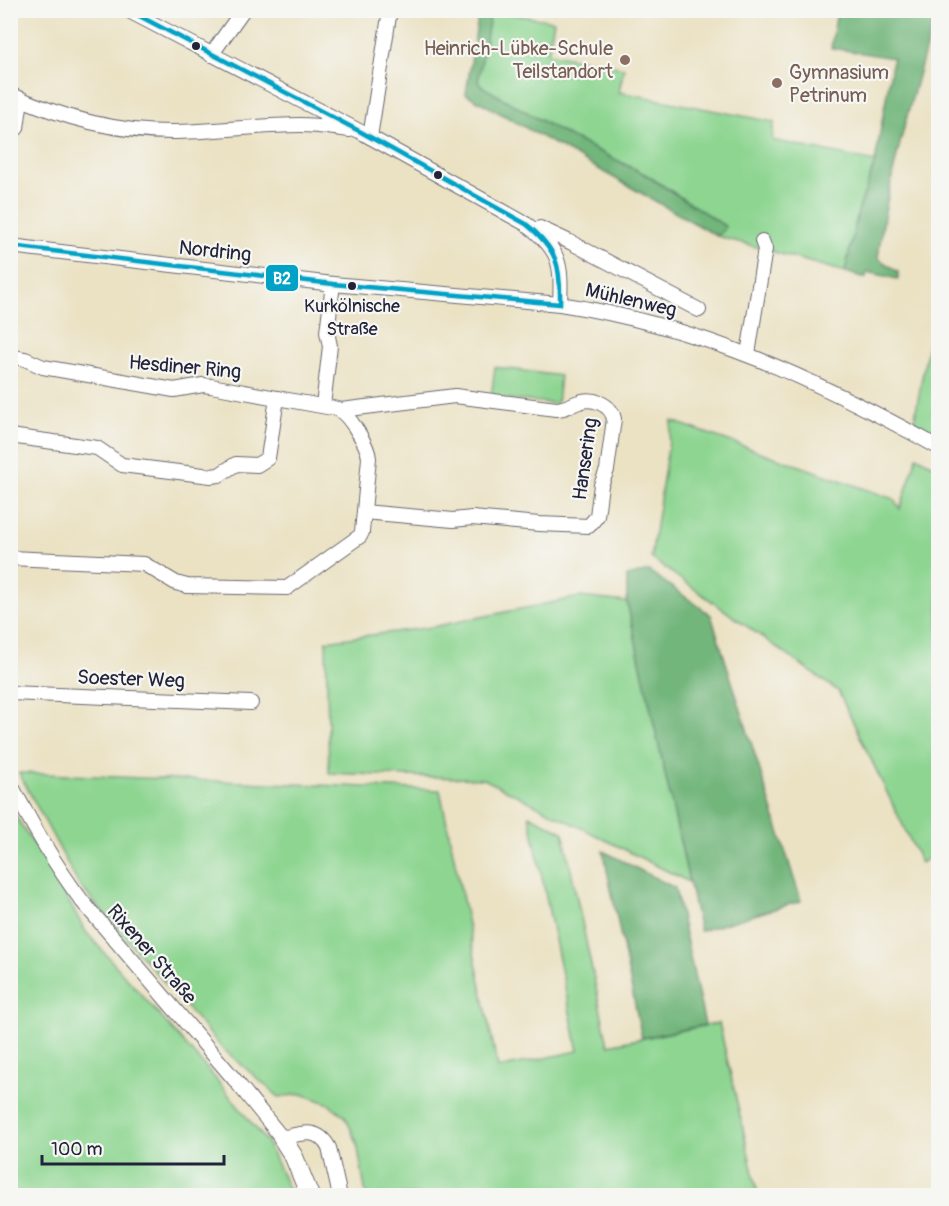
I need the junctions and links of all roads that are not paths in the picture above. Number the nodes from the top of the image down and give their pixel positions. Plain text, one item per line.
1 (127, 10) edge
2 (243, 10) edge
3 (390, 10) edge
4 (211, 55) junction
5 (16, 97) edge
6 (299, 100) junction
7 (300, 125) junction
8 (17, 128) dead end
9 (365, 134) junction
10 (526, 224) junction
11 (762, 241) dead end
12 (10, 246) edge
13 (333, 284) junction
14 (560, 304) junction
15 (699, 310) dead end
16 (748, 354) junction
17 (10, 356) edge
18 (276, 398) junction
19 (323, 406) junction
20 (341, 410) junction
21 (10, 436) edge
22 (939, 447) edge
23 (364, 512) junction
24 (10, 558) edge
25 (10, 693) edge
26 (251, 703) dead end
27 (10, 783) edge
28 (282, 1138) junction
29 (310, 1196) edge
30 (340, 1196) edge

1 - 4 street, Mühlenweg
2 - 4 street
3 - 9 street
4 - 6 street, Mühlenweg
5 - 7 street
5 - 8 street
6 - 7 street
6 - 9 street, Mühlenweg
7 - 9 street
9 - 10 street, Mühlenweg
10 - 14 street, Mühlenweg
10 - 15 street, Mühlenweg
11 - 16 street
12 - 13 street, Nordring
13 - 14 street, Nordring
13 - 19 street
14 - 16 street, Mühlenweg
16 - 22 street, Mühlenweg
17 - 18 street, Hesdiner Ring
18 - 19 street, Hesdiner Ring
18 - 21 street
19 - 20 street, Hesdiner Ring
20 - 23 street
20 - 23 street, Hansering
23 - 24 street
25 - 26 street, Soester Weg
27 - 28 street, Rixener Straße
28 - 29 main road
28 - 30 street

